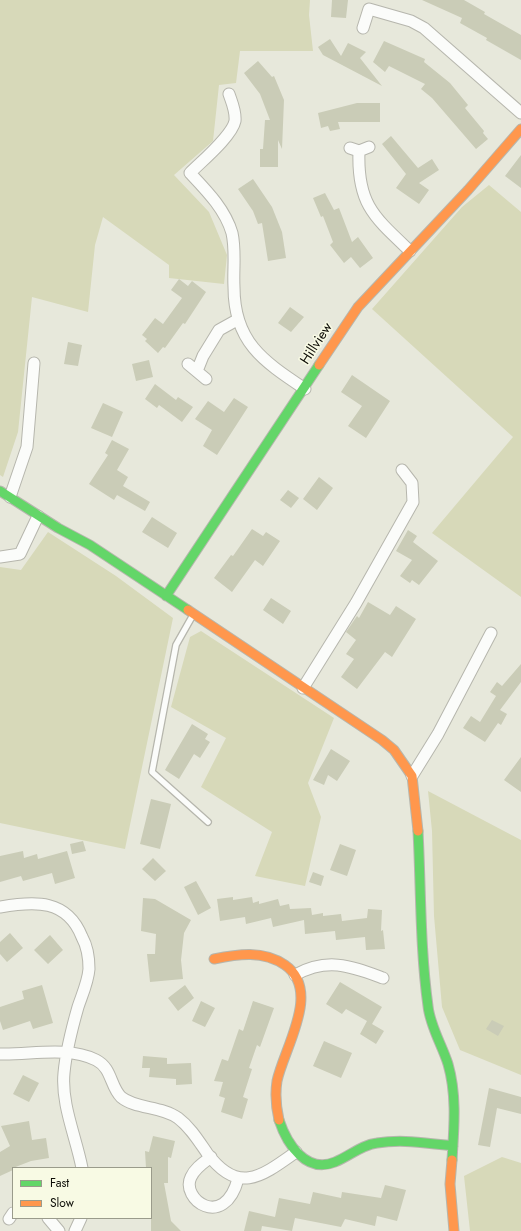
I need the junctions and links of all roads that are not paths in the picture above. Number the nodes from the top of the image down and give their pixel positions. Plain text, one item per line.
1 (363, 28) dead end
2 (229, 94) dead end
3 (521, 113) edge
4 (521, 129) edge
5 (359, 149) dead end
6 (410, 251) junction
7 (237, 320) junction
8 (34, 363) dead end
9 (188, 364) dead end
10 (197, 372) junction
11 (206, 379) dead end
12 (305, 389) junction
13 (402, 470) dead end
14 (0, 491) edge
15 (10, 497) junction
16 (38, 516) junction
17 (0, 557) edge
18 (166, 596) junction
19 (193, 614) junction
20 (491, 633) dead end
21 (303, 688) junction
22 (412, 776) junction
23 (208, 822) dead end
24 (0, 907) edge
25 (214, 959) dead end
26 (295, 975) junction
27 (383, 978) dead end
28 (67, 1053) junction
29 (0, 1054) edge
30 (454, 1146) junction
31 (296, 1152) junction
32 (211, 1157) junction
33 (82, 1167) edge
34 (238, 1178) junction
35 (49, 1219) edge
36 (80, 1219) edge
37 (59, 1231) edge
38 (74, 1231) edge
39 (454, 1231) edge

1 - 3 street
2 - 7 street
4 - 6 street, Hillview
5 - 6 street
6 - 12 street, Hillview
7 - 10 street
7 - 12 street
8 - 15 street
9 - 10 street
10 - 11 street
12 - 18 street, Hillview
13 - 21 street
14 - 15 street
15 - 16 street
16 - 17 street
16 - 18 street
18 - 19 street
19 - 21 street
19 - 23 lane
20 - 22 street
21 - 22 street
22 - 30 street
24 - 28 street
25 - 26 street
26 - 27 street
26 - 31 street
28 - 29 street
28 - 32 street
28 - 33 street
30 - 31 street
30 - 39 street
31 - 34 street
32 - 34 street
32 - 34 street
35 - 37 street
36 - 38 street

